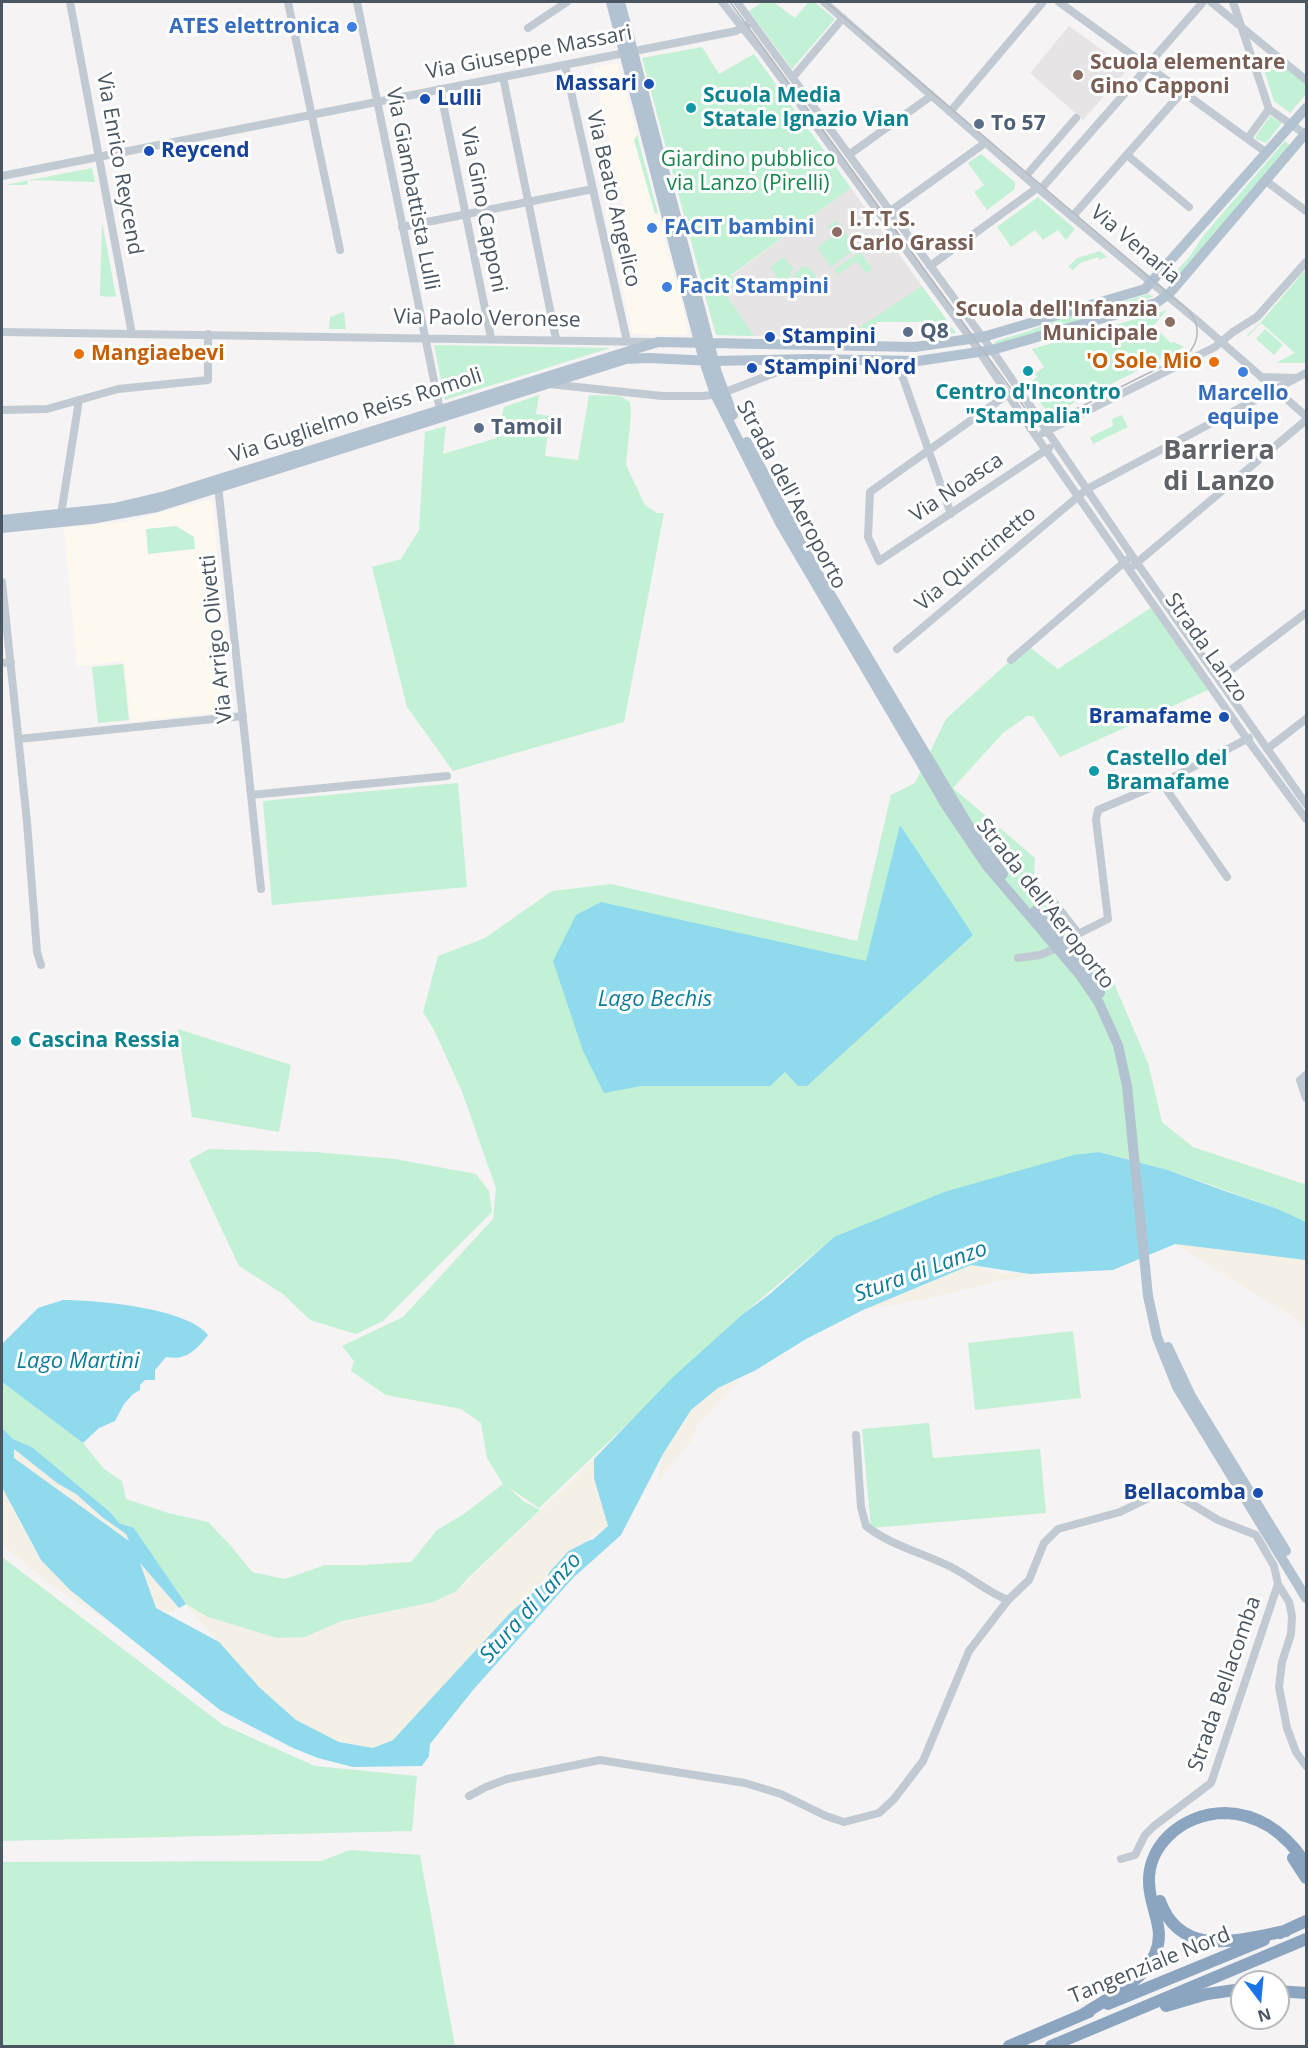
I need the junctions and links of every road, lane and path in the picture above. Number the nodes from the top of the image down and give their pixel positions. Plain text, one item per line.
1 (70, 2) edge
2 (288, 2) edge
3 (357, 2) edge
4 (567, 2) edge
5 (611, 2) edge
6 (620, 2) edge
7 (722, 2) edge
8 (737, 2) edge
9 (825, 2) edge
10 (1043, 2) edge
11 (1059, 2) edge
12 (1203, 2) edge
13 (1233, 2) edge
14 (1215, 4) edge
15 (843, 18) junction
16 (752, 22) junction
17 (1241, 24) junction
18 (528, 28) dead end
19 (742, 29) junction
20 (628, 52) junction
21 (565, 65) junction
22 (1148, 66) junction
23 (794, 76) junction
24 (503, 77) junction
25 (1306, 80) edge
26 (440, 89) junction
27 (1183, 91) junction
28 (931, 96) junction
29 (377, 102) junction
30 (1306, 108) edge
31 (1269, 109) junction
32 (950, 112) junction
33 (311, 115) junction
34 (1076, 118) dead end
35 (1292, 125) junction
36 (1306, 133) edge
37 (1248, 138) junction
38 (985, 143) junction
39 (1267, 153) junction
40 (850, 154) junction
41 (1127, 155) junction
42 (99, 157) junction
43 (2, 176) edge
44 (1025, 177) junction
45 (1266, 181) junction
46 (593, 189) junction
47 (1038, 189) junction
48 (528, 202) junction
49 (1189, 207) dead end
50 (891, 211) junction
51 (1306, 211) edge
52 (466, 214) junction
53 (883, 217) junction
54 (1072, 217) junction
55 (402, 227) junction
56 (340, 250) dead end
57 (1306, 262) edge
58 (930, 266) junction
59 (1151, 283) junction
60 (1167, 296) junction
61 (2, 332) edge
62 (132, 334) junction
63 (208, 334) junction
64 (424, 338) junction
65 (977, 338) junction
66 (490, 339) junction
67 (556, 339) junction
68 (627, 341) junction
69 (658, 342) junction
70 (704, 342) junction
71 (1221, 342) junction
72 (992, 350) junction
73 (980, 352) junction
74 (811, 359) junction
75 (709, 361) junction
76 (897, 361) junction
77 (1306, 373) edge
78 (1261, 377) junction
79 (1297, 378) junction
80 (547, 384) junction
81 (1275, 389) junction
82 (719, 393) junction
83 (1008, 394) junction
84 (79, 400) junction
85 (2, 410) edge
86 (440, 414) junction
87 (1306, 418) edge
88 (1046, 431) junction
89 (1037, 436) junction
90 (1055, 444) junction
91 (928, 450) junction
92 (1046, 450) junction
93 (218, 484) junction
94 (1087, 489) junction
95 (1078, 496) junction
96 (951, 514) junction
97 (62, 518) junction
98 (2, 520) edge
99 (2, 528) edge
100 (1134, 559) junction
101 (1127, 565) junction
102 (2, 582) edge
103 (1306, 613) edge
104 (897, 649) dead end
105 (1011, 660) dead end
106 (11, 662) junction
107 (2, 663) edge
108 (1219, 679) junction
109 (243, 716) junction
110 (1306, 719) edge
111 (1256, 734) junction
112 (19, 739) junction
113 (1248, 739) junction
114 (1267, 749) junction
115 (447, 776) dead end
116 (1162, 783) junction
117 (251, 795) junction
118 (1306, 804) edge
119 (1306, 819) edge
120 (1227, 877) dead end
121 (261, 889) dead end
122 (1052, 900) dead end
123 (1078, 933) junction
124 (1070, 938) dead end
125 (1052, 950) dead end
126 (1018, 958) dead end
127 (41, 965) dead end
128 (1306, 1075) edge
129 (1306, 1098) edge
130 (856, 1435) dead end
131 (1264, 1530) junction
132 (1278, 1584) junction
133 (1306, 1584) edge
134 (1306, 1598) edge
135 (1008, 1599) junction
136 (1306, 1766) edge
137 (469, 1796) dead end
138 (1121, 1859) dead end
139 (1306, 1864) edge
140 (1306, 1878) edge
141 (1306, 1921) edge
142 (1286, 1931) junction
143 (1306, 1939) edge
144 (1230, 1991) edge
145 (1290, 1992) edge
146 (1306, 1993) edge
147 (1135, 2011) junction
148 (1082, 2015) junction
149 (1009, 2046) edge
150 (1051, 2046) edge

1 - 42 street, Via Enrico Reycend
2 - 33 street
3 - 29 street, Via Giambattista Lulli
4 - 18 street
5 - 20 main road
6 - 20 main road
7 - 19 street
8 - 16 street
9 - 15 street, Via Venaria
10 - 32 street
11 - 22 street
12 - 22 street
13 - 14 street
13 - 17 street
14 - 17 street
15 - 23 street
15 - 28 street, Via Venaria
16 - 19 street, Via Giuseppe Massari
16 - 23 street
17 - 25 street
17 - 31 street
19 - 20 street, Via Giuseppe Massari
19 - 53 street
20 - 21 street, Via Giuseppe Massari
20 - 70 main road, Strada dell'Aeroporto
21 - 24 street, Via Giuseppe Massari
21 - 46 street, Via Beato Angelico
22 - 27 street
22 - 47 street
23 - 40 street
24 - 26 street, Via Giuseppe Massari
24 - 48 street
26 - 29 street, Via Giuseppe Massari
26 - 52 street, Via Gino Capponi
27 - 37 street
27 - 41 street
28 - 32 street, Via Venaria
28 - 40 street
29 - 33 street, Via Giuseppe Massari
29 - 55 street, Via Giambattista Lulli
30 - 35 main road
31 - 35 street
31 - 37 street
32 - 38 street, Via Venaria
33 - 42 street, Via Giuseppe Massari
33 - 56 street
34 - 44 street
35 - 36 street
35 - 39 main road
36 - 45 main road
37 - 39 street
38 - 44 street, Via Venaria
38 - 50 street
39 - 59 main road
40 - 50 street
41 - 49 street
41 - 54 street
42 - 43 street, Via Giuseppe Massari
42 - 62 street, Via Enrico Reycend
44 - 47 street, Via Venaria
45 - 51 street
45 - 60 main road
46 - 48 street
46 - 68 street, Via Beato Angelico
47 - 54 street, Via Venaria
47 - 58 street
48 - 52 street
48 - 67 street
50 - 53 street
50 - 58 street
52 - 55 street
52 - 66 street, Via Gino Capponi
53 - 65 street
54 - 59 street, Via Venaria
55 - 64 street, Via Giambattista Lulli
57 - 71 street
58 - 65 street
59 - 60 street, Via Venaria
59 - 65 main road, Via Paolo Veronese
60 - 71 street, Via Venaria
60 - 72 main road
61 - 62 street, Via Paolo Veronese
62 - 63 street, Via Paolo Veronese
63 - 64 street, Via Paolo Veronese
63 - 84 street
64 - 66 street, Via Paolo Veronese
64 - 86 street, Via Giambattista Lulli
65 - 70 main road, Via Paolo Veronese
65 - 72 street, Strada Lanzo
65 - 73 street, Strada Lanzo
66 - 67 street, Via Paolo Veronese
67 - 68 street, Via Paolo Veronese
68 - 69 street, Via Paolo Veronese
69 - 70 main road, Via Paolo Veronese
69 - 86 main road, Via Guglielmo Reiss Romoli
70 - 75 main road, Strada dell'Aeroporto
71 - 78 street, Via Venaria
71 - 88 street
72 - 73 main road
72 - 88 street, Strada Lanzo
73 - 76 main road
73 - 83 street, Strada Lanzo
74 - 75 main road
74 - 76 main road
74 - 82 street
75 - 80 main road, Via Guglielmo Reiss Romoli
75 - 82 main road, Strada dell'Aeroporto
76 - 91 street
77 - 79 street
78 - 79 street
78 - 81 street, Via Venaria
79 - 81 street
80 - 82 street
80 - 86 main road, Via Guglielmo Reiss Romoli
81 - 87 street, Via Venaria
81 - 94 street
82 - 131 main road, Strada dell'Aeroporto
83 - 89 street, Strada Lanzo
83 - 91 street
84 - 85 street
84 - 97 street
86 - 93 main road, Via Guglielmo Reiss Romoli
87 - 100 street
88 - 89 street
88 - 90 street, Strada Lanzo
89 - 92 street, Strada Lanzo
90 - 92 street, Via Noasca
90 - 94 street, Strada Lanzo
91 - 96 street
91 - 96 street, Via Noasca
92 - 95 street, Strada Lanzo
92 - 96 street, Via Noasca
93 - 97 main road, Via Guglielmo Reiss Romoli
93 - 109 street, Via Arrigo Olivetti
94 - 95 street
94 - 100 street, Strada Lanzo
95 - 101 street, Strada Lanzo
95 - 104 street, Via Quincinetto
97 - 98 main road, Via Guglielmo Reiss Romoli
97 - 99 main road, Via Guglielmo Reiss Romoli
100 - 101 street
100 - 108 street, Strada Lanzo
101 - 105 street
101 - 113 street, Strada Lanzo
102 - 106 street
103 - 108 street, Strada Lanzo
106 - 107 street
106 - 112 street
108 - 111 street, Strada Lanzo
109 - 112 street
109 - 117 street, Via Arrigo Olivetti
110 - 114 street
111 - 113 street
111 - 114 street, Strada Lanzo
112 - 127 street
113 - 116 street
113 - 119 street, Strada Lanzo
114 - 118 street, Strada Lanzo
115 - 117 street
116 - 120 street
116 - 123 street
117 - 121 street, Via Arrigo Olivetti
122 - 123 street
123 - 124 street
125 - 126 street
128 - 129 street
130 - 135 street
131 - 132 street, Strada Bellacomba
131 - 133 main road, Strada dell'Aeroporto
131 - 134 main road, Strada dell'Aeroporto
131 - 135 street
132 - 136 street, Strada Bellacomba
132 - 138 street, Strada Bellacomba
135 - 137 street
139 - 148 highway
140 - 142 highway
141 - 142 highway, Tangenziale Nord
142 - 148 highway, Tangenziale Nord
143 - 147 highway, Tangenziale Nord
144 - 147 highway
145 - 146 highway
147 - 150 highway, Tangenziale Nord
148 - 149 highway, Tangenziale Nord

